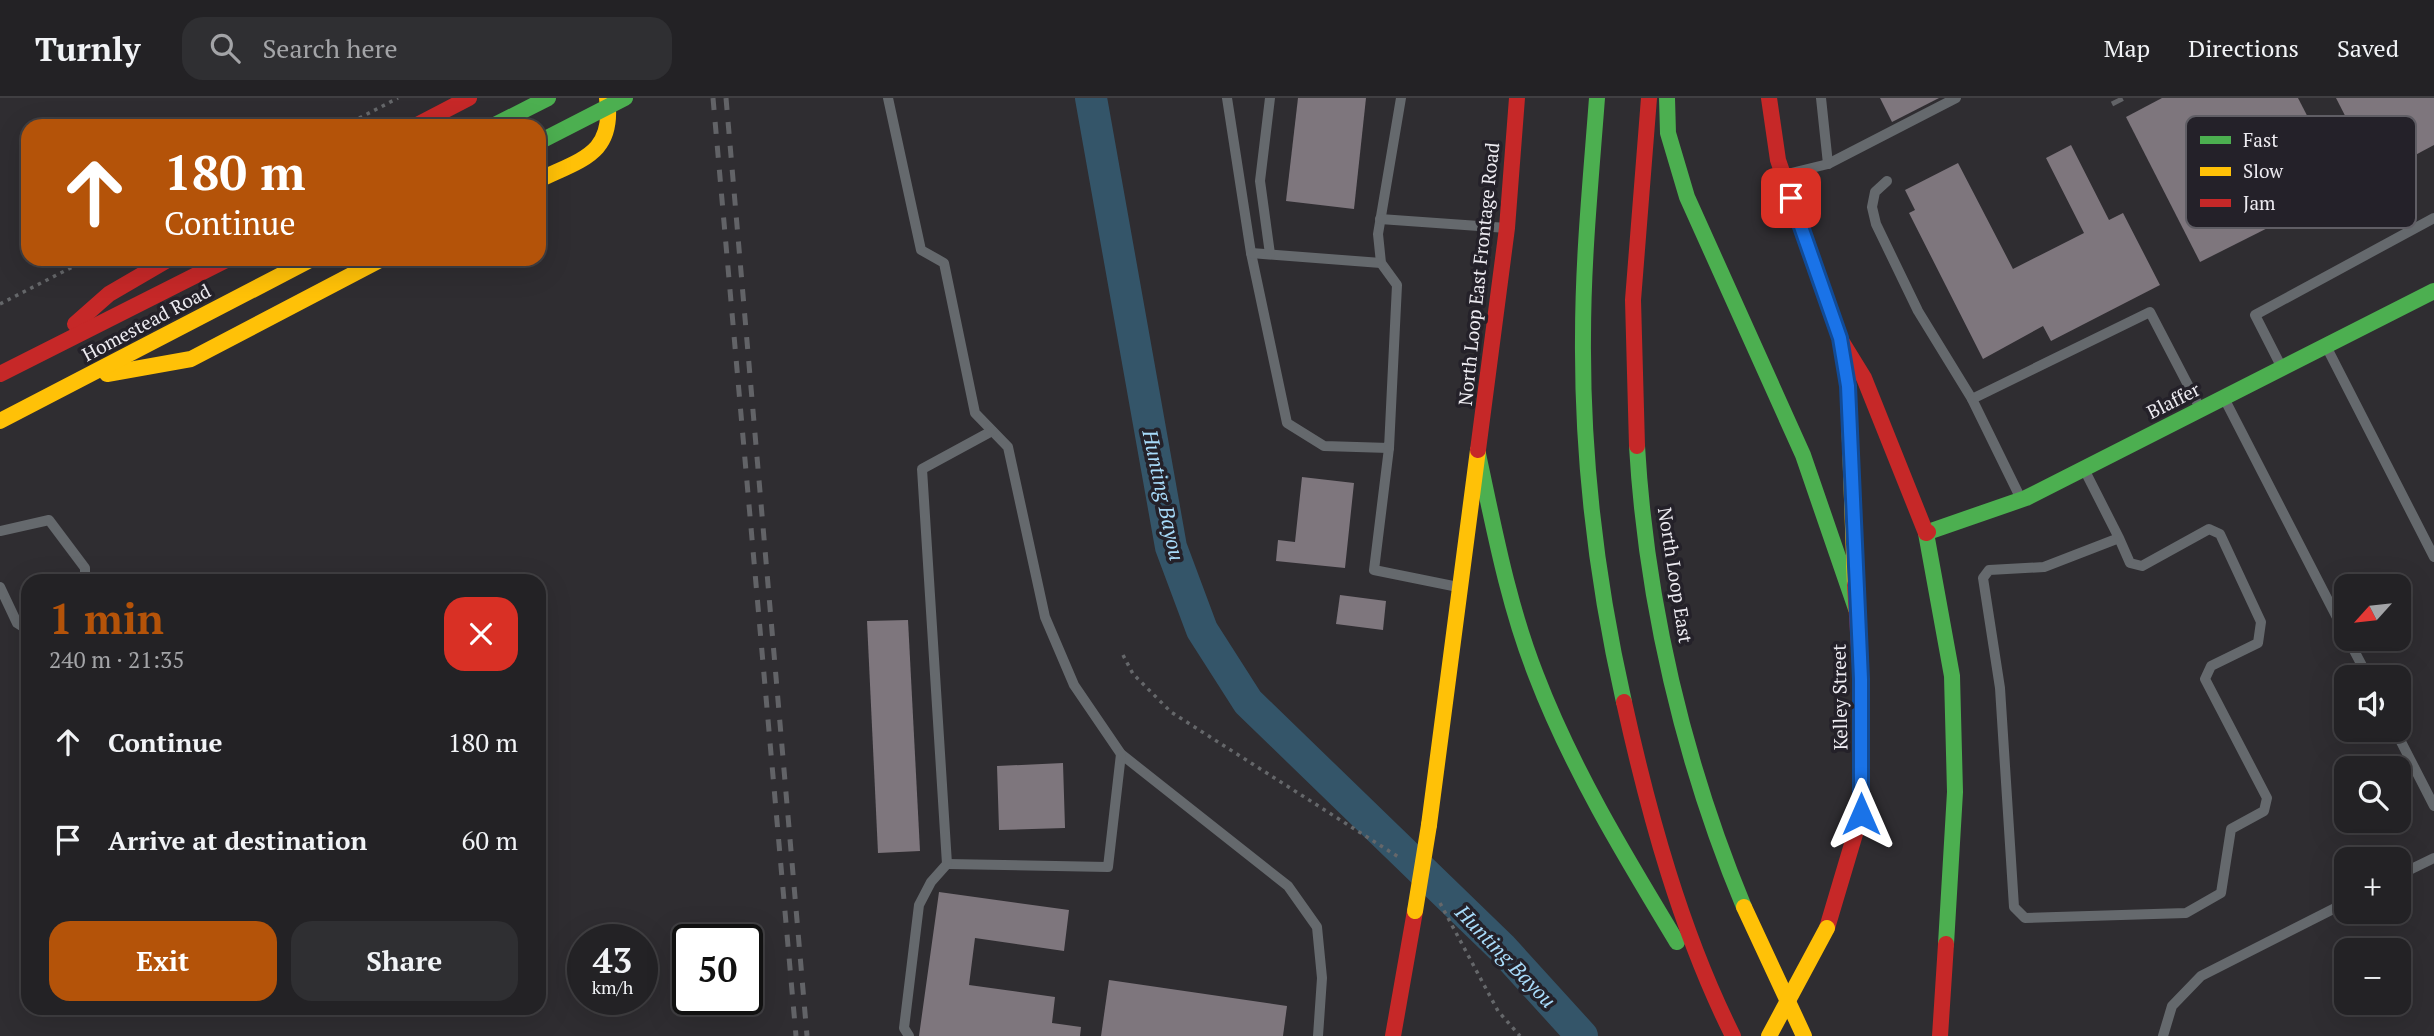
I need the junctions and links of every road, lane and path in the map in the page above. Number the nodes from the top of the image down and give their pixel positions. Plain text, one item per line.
1 (398, 98) edge
2 (469, 98) edge
3 (548, 98) edge
4 (607, 98) edge
5 (625, 98) edge
6 (888, 98) edge
7 (1227, 98) edge
8 (1270, 98) edge
9 (1401, 98) edge
10 (1517, 98) edge
11 (1597, 98) edge
12 (1649, 98) edge
13 (1667, 98) edge
14 (1769, 98) edge
15 (1821, 98) edge
16 (1956, 98) edge
17 (358, 119) edge
18 (428, 119) edge
19 (507, 119) edge
20 (546, 138) edge
21 (1828, 164) junction
22 (1783, 175) junction
23 (546, 176) edge
24 (1887, 181) dead end
25 (2434, 218) edge
26 (1380, 219) junction
27 (2416, 228) edge
28 (2416, 228) edge
29 (1507, 229) junction
30 (1251, 253) junction
31 (1270, 254) junction
32 (1381, 262) junction
33 (74, 266) edge
34 (157, 266) edge
35 (214, 266) edge
36 (299, 266) edge
37 (369, 266) edge
38 (2434, 291) edge
39 (0, 304) edge
40 (1840, 338) junction
41 (2326, 345) junction
42 (47, 349) junction
43 (2282, 368) junction
44 (0, 374) edge
45 (84, 378) junction
46 (2224, 397) junction
47 (1972, 399) junction
48 (2201, 409) junction
49 (0, 421) edge
50 (992, 431) junction
51 (1389, 448) junction
52 (1478, 454) junction
53 (2084, 468) junction
54 (2021, 499) junction
55 (0, 531) edge
56 (1926, 533) junction
57 (2119, 538) junction
58 (2434, 557) edge
59 (85, 574) edge
60 (0, 587) edge
61 (1461, 587) junction
62 (1856, 609) junction
63 (2334, 613) edge
64 (21, 626) edge
65 (1123, 654) dead end
66 (2401, 742) edge
67 (1121, 754) junction
68 (2434, 806) edge
69 (2434, 858) edge
70 (947, 864) junction
71 (1408, 865) dead end
72 (2411, 869) edge
73 (1435, 895) dead end
74 (2334, 909) edge
75 (1721, 1014) junction
76 (909, 1036) edge
77 (1318, 1036) edge
78 (1393, 1036) edge
79 (1520, 1036) edge
80 (1733, 1036) edge
81 (1769, 1036) edge
82 (1804, 1036) edge
83 (1940, 1036) edge
84 (2162, 1036) edge

1 - 17 path
2 - 18 main road
3 - 19 main road
4 - 23 main road
5 - 20 main road, bridge
6 - 50 lane
7 - 30 lane
8 - 31 lane
9 - 26 lane
10 - 29 main road, North Loop East Frontage Road
11 - 75 main road
12 - 82 main road, North Loop East
13 - 62 main road
14 - 22 main road
15 - 21 lane
16 - 21 lane
21 - 22 lane
22 - 40 main road
24 - 47 lane
25 - 27 lane
26 - 29 lane
26 - 32 lane
28 - 43 lane
29 - 52 main road, North Loop East Frontage Road
30 - 31 lane
30 - 51 lane
31 - 32 lane
32 - 51 lane
33 - 39 path
34 - 42 main road
35 - 42 main road, Homestead Road
36 - 45 main road, Homestead Road
37 - 45 main road
38 - 41 main road, Blaffer
40 - 56 main road
40 - 62 main road, Kelley Street
41 - 43 main road, Blaffer
41 - 58 lane
42 - 44 main road, Homestead Road
43 - 46 main road, Blaffer
45 - 49 main road, Homestead Road
46 - 48 main road, Blaffer
46 - 63 lane
47 - 48 lane
47 - 54 lane
48 - 53 main road, Blaffer
50 - 67 lane
50 - 70 lane
51 - 61 lane
52 - 61 main road
52 - 75 main road
53 - 54 main road, Blaffer
53 - 57 lane
54 - 56 main road, Blaffer
55 - 59 lane
56 - 83 main road
57 - 57 lane
60 - 64 lane
61 - 78 main road, bridge
62 - 81 main road, Kelley Street, bridge
65 - 71 path
66 - 68 lane
67 - 70 lane
67 - 77 lane
69 - 72 lane
70 - 76 lane
73 - 79 path
74 - 84 lane
75 - 80 main road

